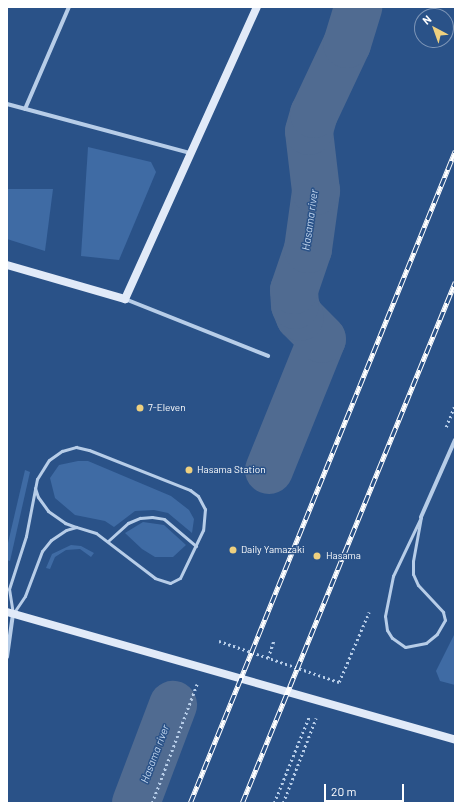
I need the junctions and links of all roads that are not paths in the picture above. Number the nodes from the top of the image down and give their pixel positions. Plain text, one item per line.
1 (69, 7) edge
2 (257, 7) edge
3 (7, 104) edge
4 (25, 109) junction
5 (190, 153) junction
6 (7, 266) edge
7 (125, 300) junction
8 (268, 356) dead end
9 (455, 440) edge
10 (35, 487) junction
11 (421, 517) junction
12 (76, 527) junction
13 (108, 541) junction
14 (196, 546) junction
15 (10, 613) edge
16 (7, 657) edge
17 (455, 740) edge

1 - 4 street
2 - 5 street
3 - 4 street
4 - 5 street
5 - 7 street
6 - 7 street
7 - 8 street
9 - 11 street
10 - 12 lane
10 - 14 lane
10 - 15 lane
11 - 11 lane
12 - 13 lane
12 - 15 lane
13 - 14 lane
13 - 14 lane
15 - 16 street
15 - 17 street

